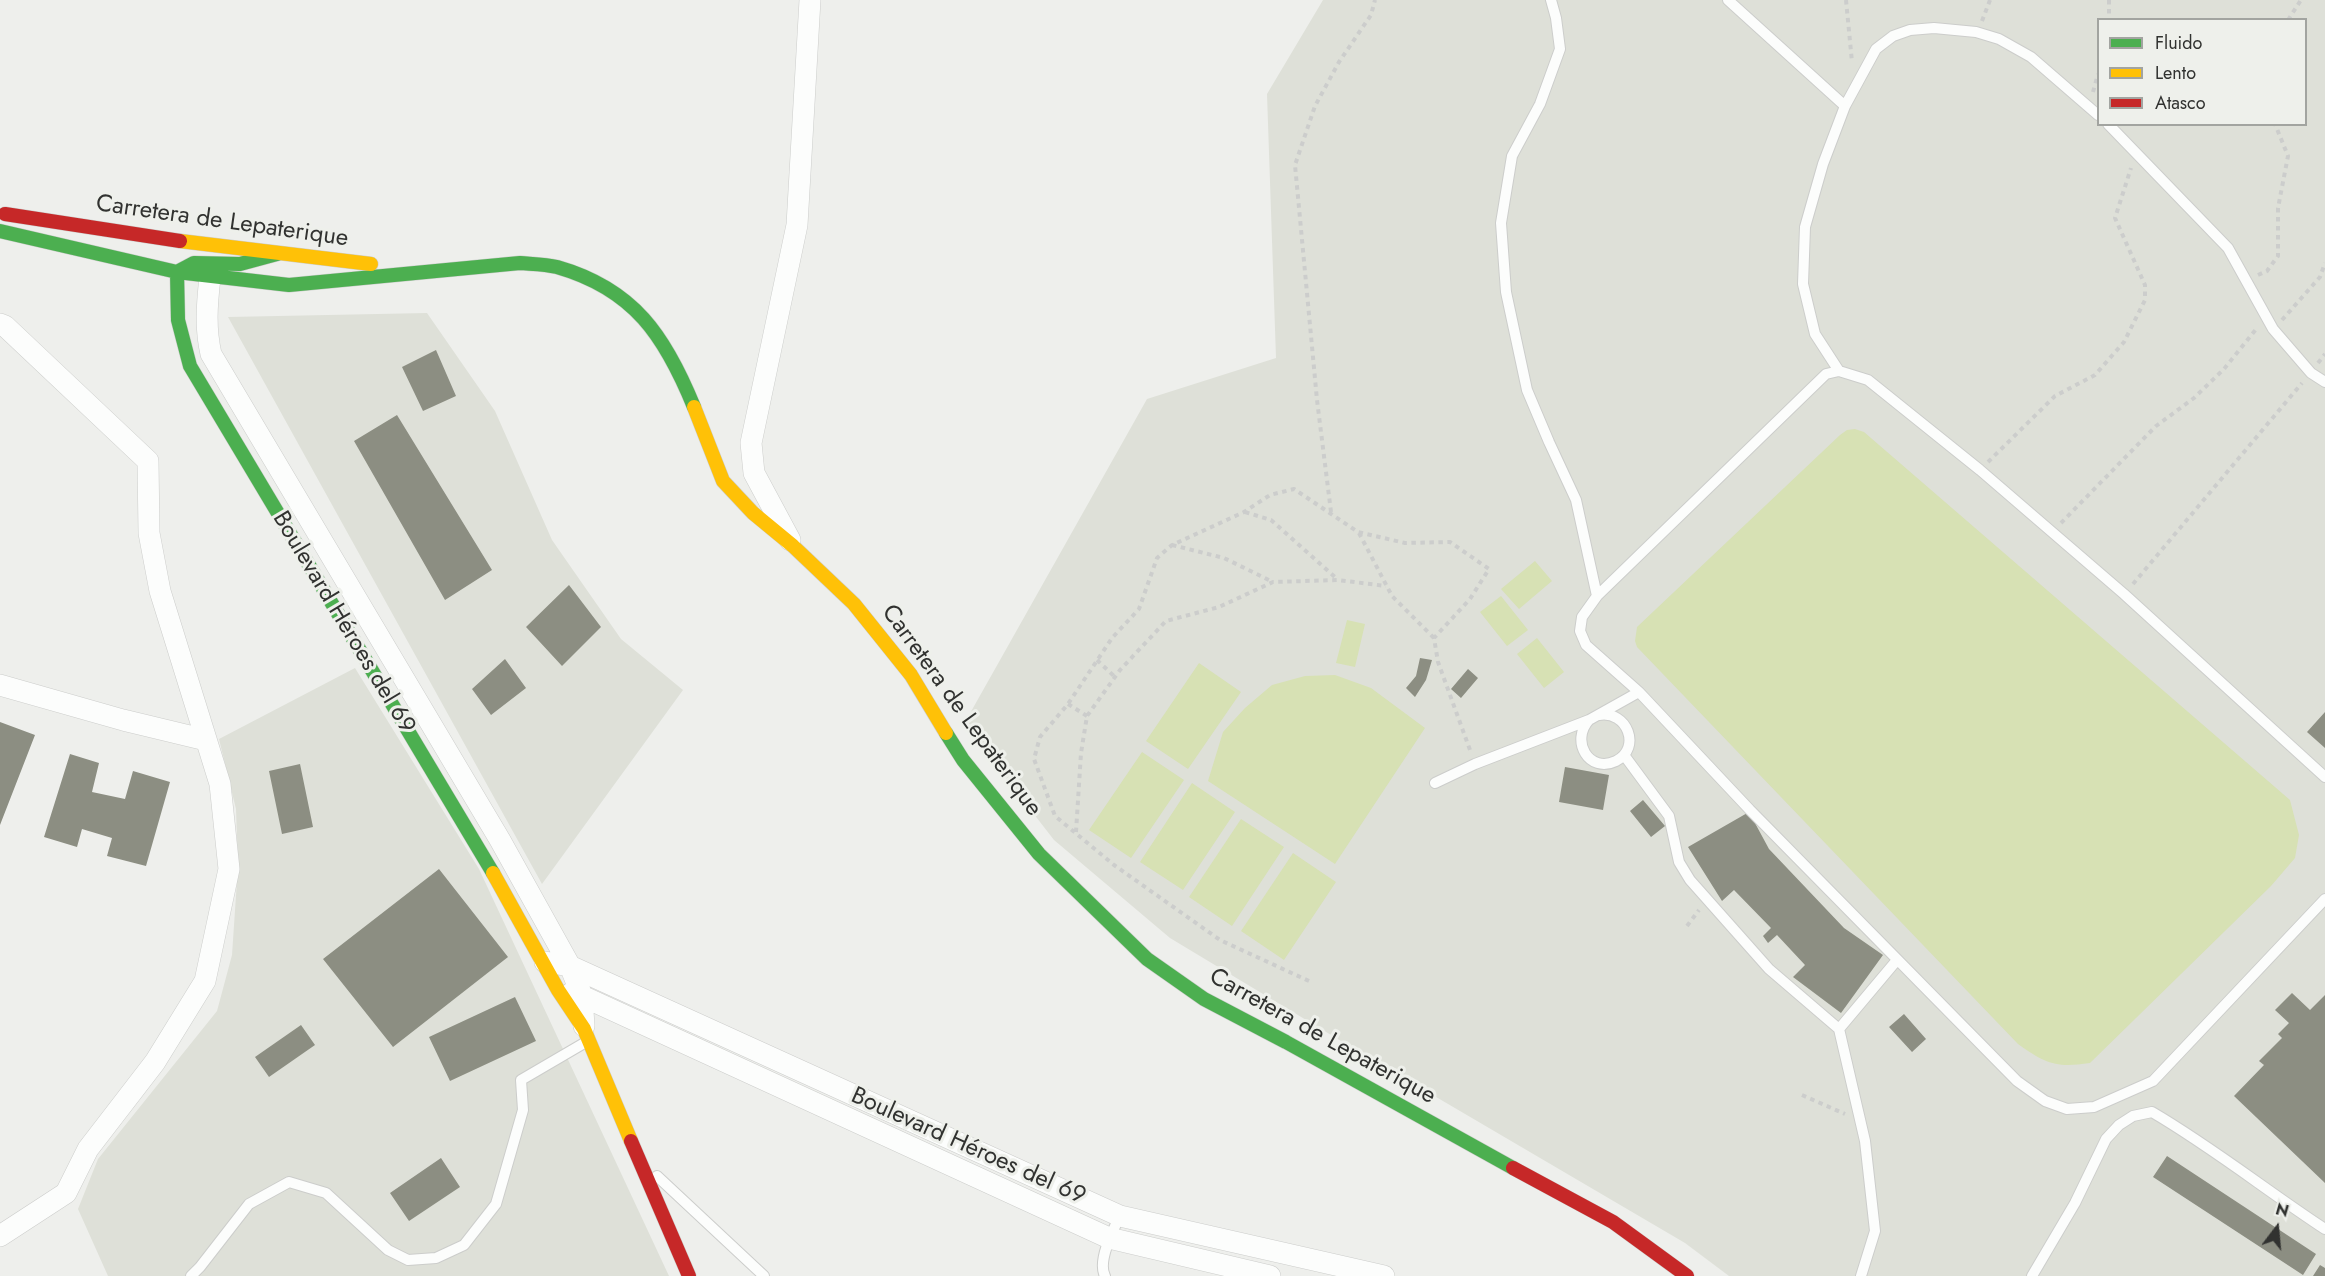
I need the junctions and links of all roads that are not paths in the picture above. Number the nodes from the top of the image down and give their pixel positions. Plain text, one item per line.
1 (810, 0) edge
2 (1551, 0) edge
3 (1728, 0) edge
4 (1845, 106) junction
5 (2097, 114) edge
6 (2110, 126) edge
7 (0, 213) edge
8 (0, 231) edge
9 (117, 231) junction
10 (277, 254) junction
11 (205, 269) junction
12 (177, 272) junction
13 (439, 272) junction
14 (0, 324) edge
15 (1839, 371) junction
16 (2325, 382) edge
17 (793, 546) junction
18 (1597, 596) junction
19 (0, 685) edge
20 (1639, 692) junction
21 (1593, 718) junction
22 (206, 740) junction
23 (1624, 755) junction
24 (2325, 777) edge
25 (1435, 783) dead end
26 (2325, 899) edge
27 (1897, 960) junction
28 (545, 962) junction
29 (570, 966) junction
30 (558, 990) junction
31 (582, 996) junction
32 (1839, 1029) junction
33 (586, 1035) junction
34 (640, 1160) junction
35 (1543, 1185) junction
36 (1120, 1216) junction
37 (2325, 1228) edge
38 (1606, 1235) dead end
39 (0, 1236) edge
40 (1109, 1238) junction
41 (191, 1276) edge
42 (689, 1276) edge
43 (764, 1276) edge
44 (1105, 1276) edge
45 (1270, 1276) edge
46 (1384, 1276) edge
47 (1687, 1276) edge
48 (1861, 1276) edge
49 (2032, 1276) edge

1 - 17 street
2 - 18 lane
3 - 4 lane
4 - 5 lane
4 - 15 lane
6 - 16 lane
7 - 9 main road, Carretera de Lepaterique
8 - 12 main road, Carretera de Lepaterique
9 - 10 main road, Carretera de Lepaterique
9 - 11 main road
10 - 11 main road
10 - 13 main road, Carretera de Lepaterique
11 - 12 main road, Carretera de Lepaterique
11 - 12 main road
11 - 13 main road, Carretera de Lepaterique
11 - 29 street, Boulevard Héroes del 69
12 - 28 main road, Boulevard Héroes del 69
13 - 17 main road, Carretera de Lepaterique
14 - 22 street
15 - 18 lane
15 - 24 lane
17 - 35 main road, Carretera de Lepaterique
18 - 20 lane
19 - 22 street
20 - 21 lane
20 - 27 lane
21 - 23 lane
21 - 23 lane
21 - 25 lane
22 - 39 street
23 - 32 lane
26 - 27 lane
27 - 32 lane
28 - 29 street, Boulevard Héroes del 69
28 - 30 main road, Boulevard Héroes del 69
29 - 31 street, Boulevard Héroes del 69
29 - 36 street, Boulevard Héroes del 69
30 - 31 street, Boulevard Héroes del 69
30 - 33 main road, Boulevard Héroes del 69
31 - 33 street, Boulevard Héroes del 69
31 - 40 street, Boulevard Héroes del 69
32 - 48 lane
33 - 34 main road, Boulevard Héroes del 69
33 - 41 lane
34 - 42 main road, Boulevard Héroes del 69
34 - 43 lane
35 - 38 main road, Carretera de Lepaterique
35 - 47 main road, Carretera de Lepaterique
36 - 40 lane
36 - 46 street, Boulevard Héroes del 69
37 - 49 lane
40 - 44 lane
40 - 45 street, Boulevard Héroes del 69

